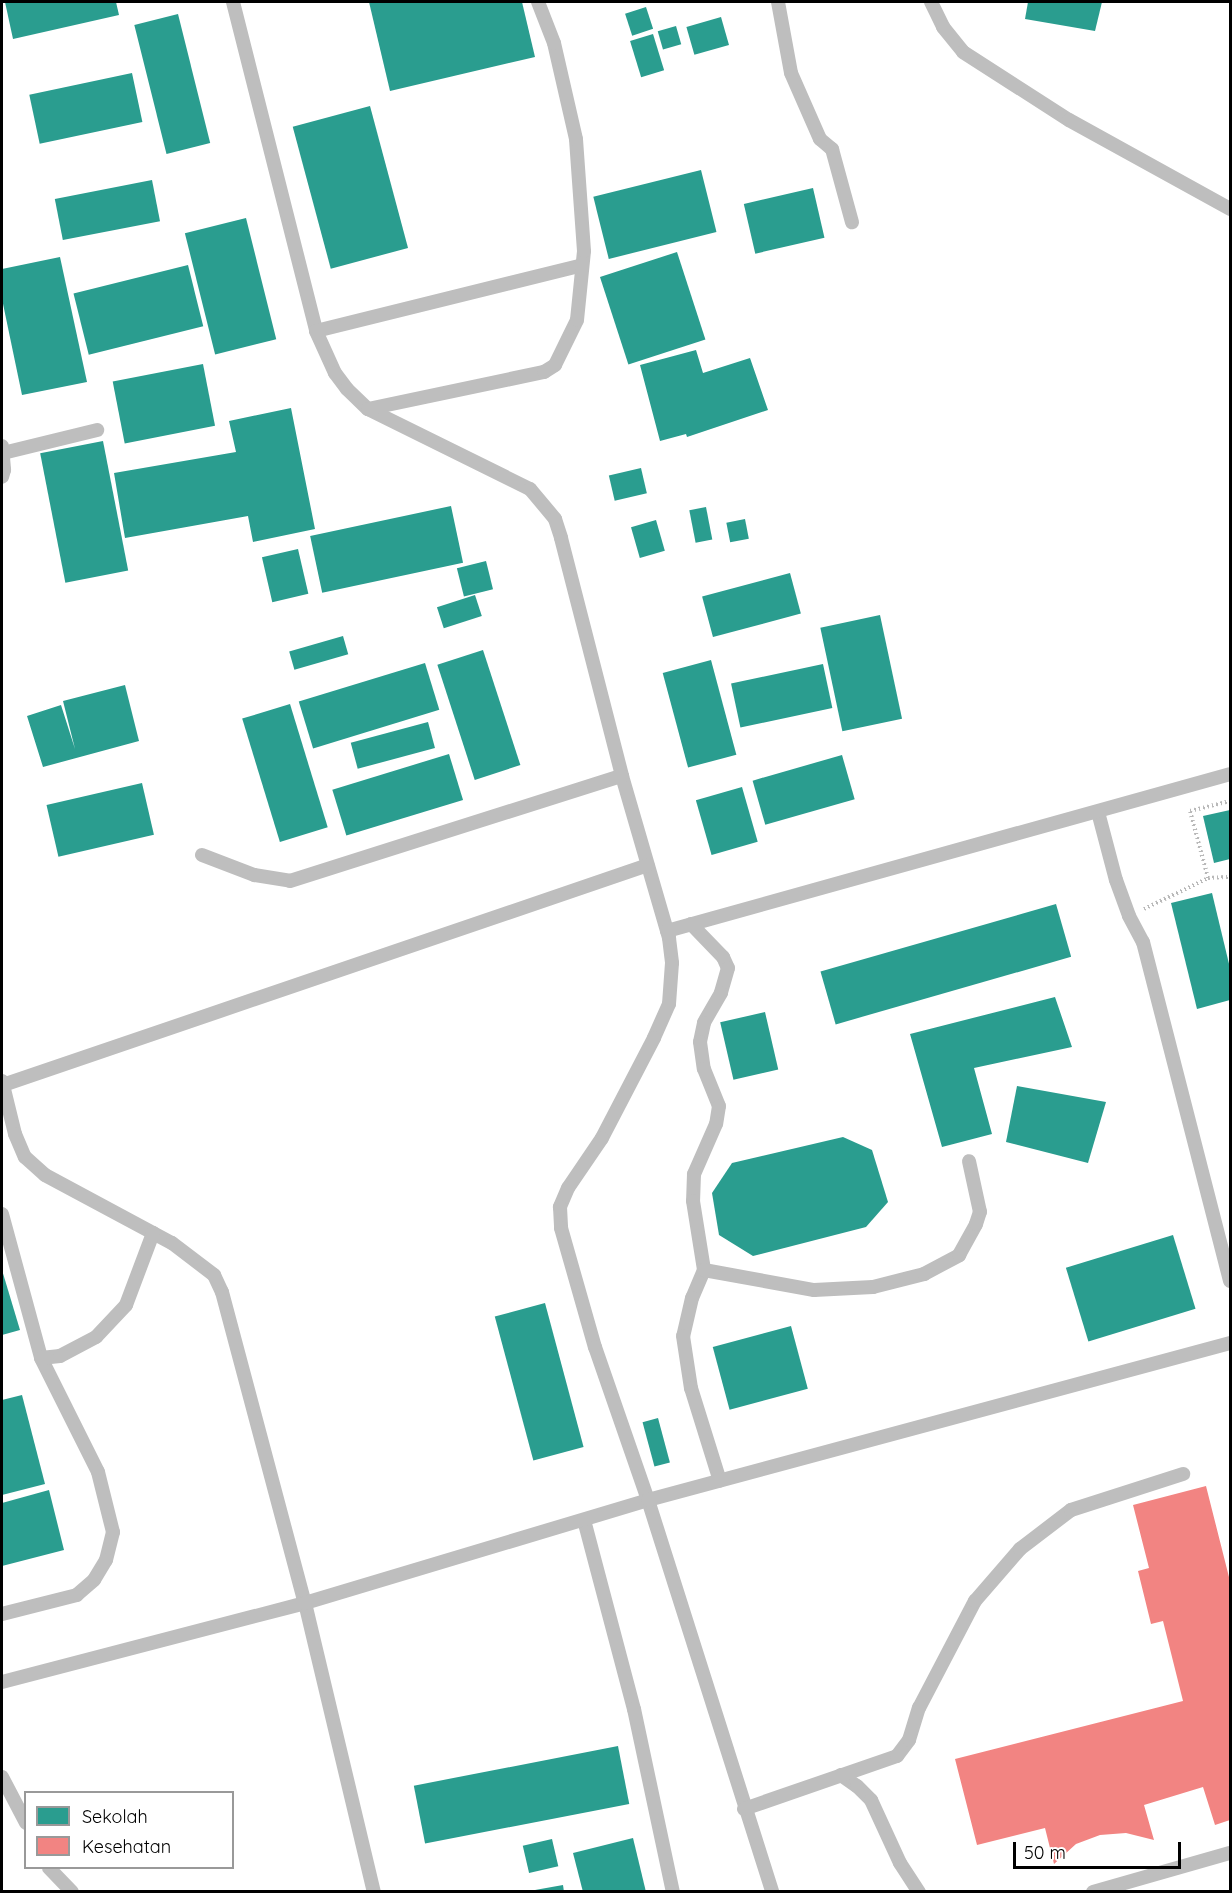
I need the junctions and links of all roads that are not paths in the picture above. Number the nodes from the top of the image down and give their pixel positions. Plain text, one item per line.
1 (233, 2) edge
2 (538, 2) edge
3 (778, 2) edge
4 (931, 2) edge
5 (1230, 209) edge
6 (852, 222) dead end
7 (582, 266) junction
8 (316, 331) junction
9 (368, 409) junction
10 (97, 430) dead end
11 (2, 449) edge
12 (2, 477) edge
13 (1230, 774) edge
14 (622, 776) junction
15 (1098, 812) junction
16 (202, 855) dead end
17 (648, 865) junction
18 (692, 924) junction
19 (667, 931) junction
20 (2, 1083) edge
21 (969, 1161) dead end
22 (2, 1214) edge
23 (153, 1233) junction
24 (704, 1270) junction
25 (1230, 1281) edge
26 (1230, 1343) edge
27 (41, 1358) junction
28 (1183, 1474) dead end
29 (720, 1481) junction
30 (648, 1500) junction
31 (584, 1520) junction
32 (305, 1603) junction
33 (2, 1614) edge
34 (2, 1682) edge
35 (840, 1775) junction
36 (2, 1777) edge
37 (744, 1809) junction
38 (24, 1819) edge
39 (1230, 1853) edge
40 (50, 1869) edge
41 (72, 1892) edge
42 (374, 1892) edge
43 (673, 1892) edge
44 (772, 1892) edge
45 (919, 1892) edge
46 (1093, 1892) edge

1 - 8 lane
2 - 7 lane
3 - 6 lane
4 - 5 lane
7 - 8 lane
7 - 9 lane
8 - 9 lane
9 - 14 lane
10 - 11 lane
11 - 12 lane
13 - 15 lane
14 - 16 lane
14 - 17 lane
15 - 18 lane
15 - 25 lane
17 - 19 lane
17 - 20 lane
18 - 19 lane
18 - 24 lane
19 - 30 lane
20 - 23 lane
21 - 24 lane
22 - 27 lane
23 - 27 lane
23 - 32 lane
24 - 29 lane
26 - 29 lane
27 - 33 lane
28 - 35 lane
29 - 30 lane
30 - 31 lane
30 - 37 lane
31 - 32 lane
31 - 43 lane
32 - 34 lane
32 - 42 lane
35 - 37 lane
35 - 45 lane
36 - 38 lane
37 - 44 lane
39 - 46 lane
40 - 41 lane

